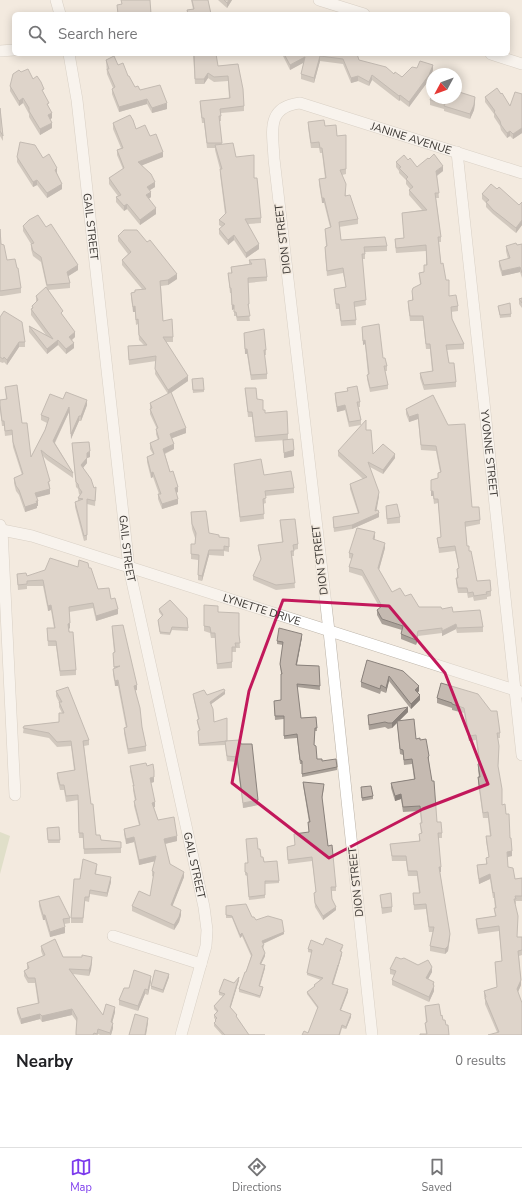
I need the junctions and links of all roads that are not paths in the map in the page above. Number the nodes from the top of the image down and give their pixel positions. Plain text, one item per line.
1 (56, 0) edge
2 (320, 0) edge
3 (59, 12) edge
4 (358, 12) edge
5 (12, 50) edge
6 (0, 51) edge
7 (69, 56) edge
8 (497, 56) edge
9 (522, 64) edge
10 (300, 103) joint
11 (457, 152) junction
12 (522, 173) edge
13 (1, 528) edge
14 (129, 568) junction
15 (329, 631) junction
16 (518, 691) edge
17 (522, 755) edge
18 (15, 795) dead end
19 (113, 936) dead end
20 (201, 964) junction
21 (180, 1035) edge
22 (372, 1035) edge

1 - 3 street
2 - 4 street
5 - 6 street
7 - 14 street, GAIL STREET
8 - 9 street
10 - 11 street, JANINE AVENUE
10 - 15 street, DION STREET
11 - 12 street, JANINE AVENUE
11 - 16 street, YVONNE STREET
13 - 14 street, LYNETTE DRIVE
13 - 18 street
14 - 15 street, LYNETTE DRIVE
14 - 20 street, GAIL STREET
15 - 16 street, LYNETTE DRIVE
15 - 22 street, DION STREET
16 - 17 street, YVONNE STREET
19 - 20 street
20 - 21 street, GAIL STREET

